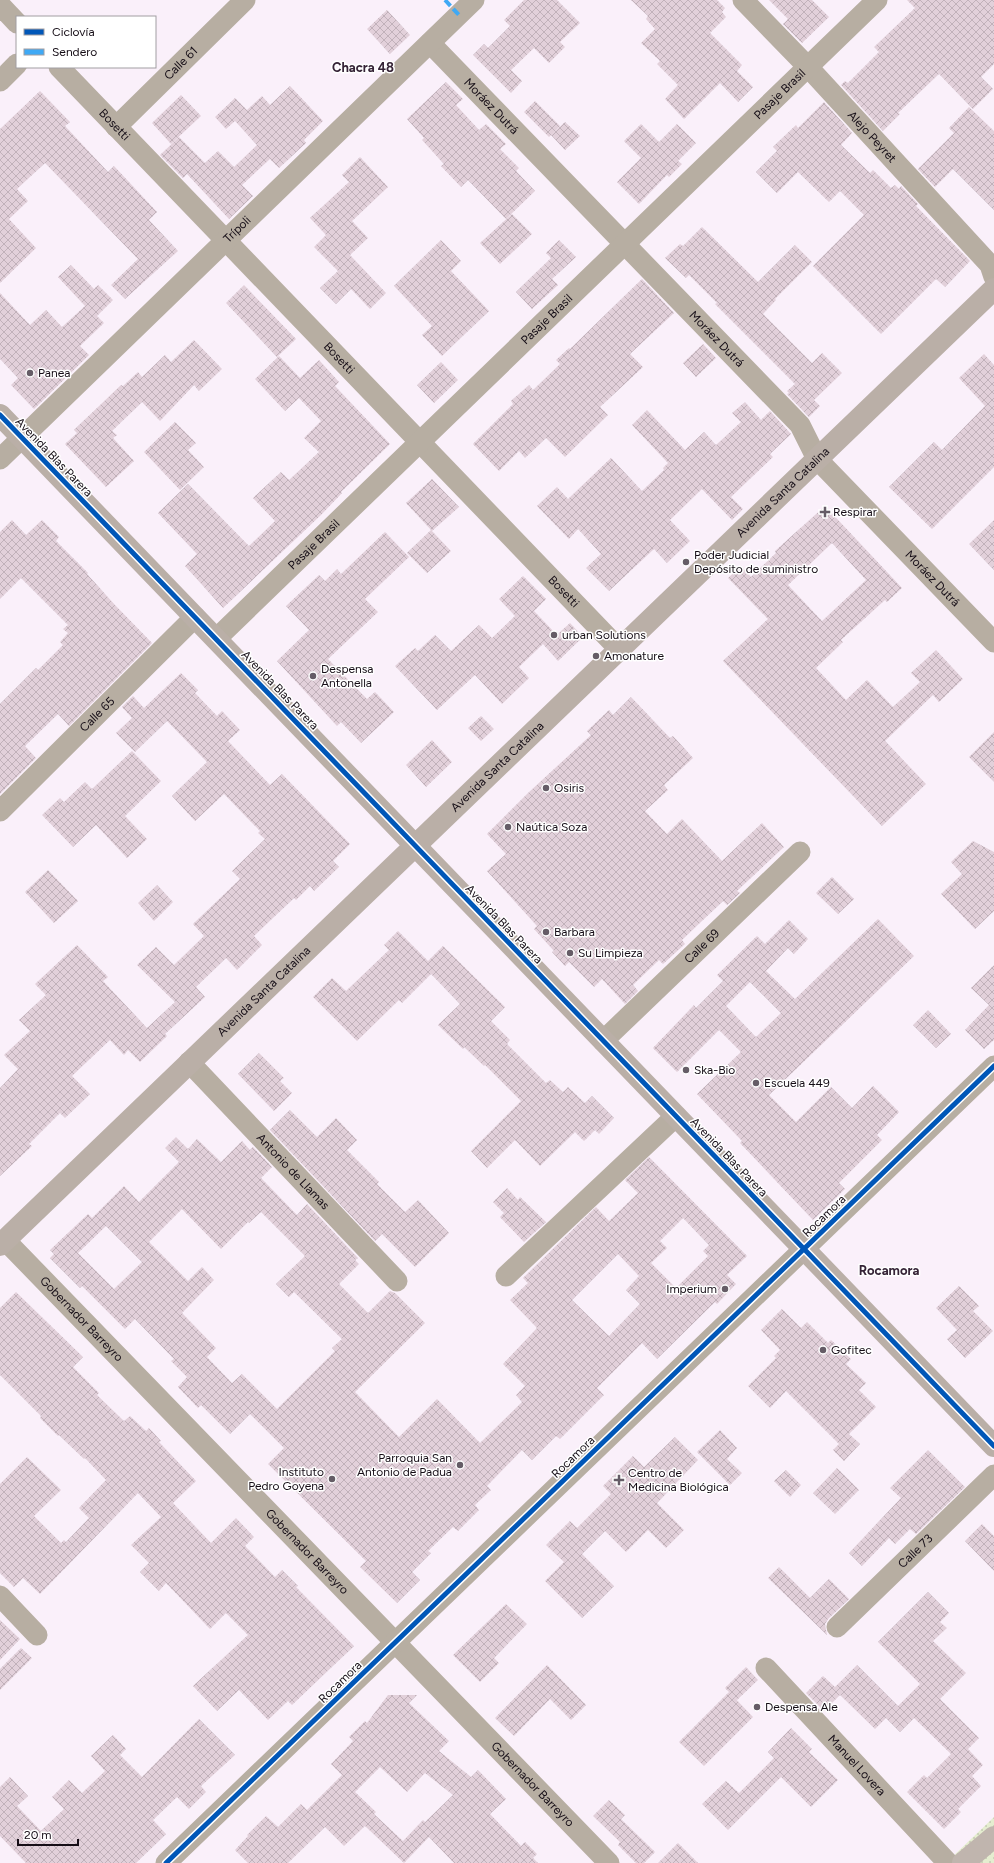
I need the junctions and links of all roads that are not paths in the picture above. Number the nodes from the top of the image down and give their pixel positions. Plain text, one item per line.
1 (245, 0) edge
2 (474, 0) edge
3 (743, 0) edge
4 (877, 0) edge
5 (0, 5) edge
6 (16, 22) edge
7 (430, 43) junction
8 (16, 65) edge
9 (808, 67) junction
10 (60, 68) edge
11 (0, 81) edge
12 (116, 127) junction
13 (225, 241) junction
14 (624, 245) junction
15 (994, 277) edge
16 (994, 289) edge
17 (0, 415) edge
18 (22, 438) junction
19 (420, 442) junction
20 (0, 459) edge
21 (817, 459) junction
22 (195, 618) junction
23 (216, 639) junction
24 (994, 642) edge
25 (619, 649) junction
26 (0, 811) edge
27 (415, 845) junction
28 (800, 852) dead end
29 (603, 1041) junction
30 (189, 1062) junction
31 (994, 1066) edge
32 (676, 1116) junction
33 (2, 1243) edge
34 (804, 1249) junction
35 (506, 1276) dead end
36 (397, 1281) dead end
37 (994, 1446) edge
38 (994, 1475) edge
39 (0, 1596) edge
40 (837, 1627) dead end
41 (37, 1635) dead end
42 (394, 1643) junction
43 (766, 1668) dead end
44 (994, 1836) edge
45 (166, 1863) edge
46 (609, 1863) edge
47 (948, 1863) edge
48 (963, 1863) edge

1 - 12 street, Calle 61
2 - 7 street, Trípoli
3 - 9 street, Alejo Peyret
4 - 9 street, Pasaje Brasil
5 - 6 street
7 - 13 street, Trípoli
7 - 14 street, Moráez Dutrá
8 - 11 street
9 - 14 street, Pasaje Brasil
9 - 15 street, Alejo Peyret
10 - 12 street, Bosetti
12 - 13 street, Bosetti
13 - 18 street, Trípoli
13 - 19 street, Bosetti
14 - 19 street, Pasaje Brasil
14 - 21 street, Moráez Dutrá
16 - 21 main road, Avenida Santa Catalina
17 - 18 main road, Avenida Blas Parera
18 - 20 street, Trípoli
18 - 22 main road, Avenida Blas Parera
19 - 23 street, Pasaje Brasil
19 - 25 street, Bosetti
21 - 24 street, Moráez Dutrá
21 - 25 main road, Avenida Santa Catalina
22 - 23 main road, Avenida Blas Parera
22 - 26 street, Calle 65
23 - 27 main road, Avenida Blas Parera
25 - 27 main road, Avenida Santa Catalina
27 - 29 main road, Avenida Blas Parera
27 - 30 main road, Avenida Santa Catalina
28 - 29 street, Calle 69
29 - 32 main road, Avenida Blas Parera
30 - 33 main road, Avenida Santa Catalina
30 - 36 street, Antonio de Llamas
31 - 34 street, Rocamora
32 - 34 main road, Avenida Blas Parera
32 - 35 street
33 - 42 street, Gobernador Barreyro
34 - 37 main road, Avenida Blas Parera
34 - 42 street, Rocamora
38 - 40 street, Calle 73
39 - 41 street
42 - 45 street, Rocamora
42 - 46 street, Gobernador Barreyro
43 - 47 street, Manuel Lovera
44 - 48 main road

